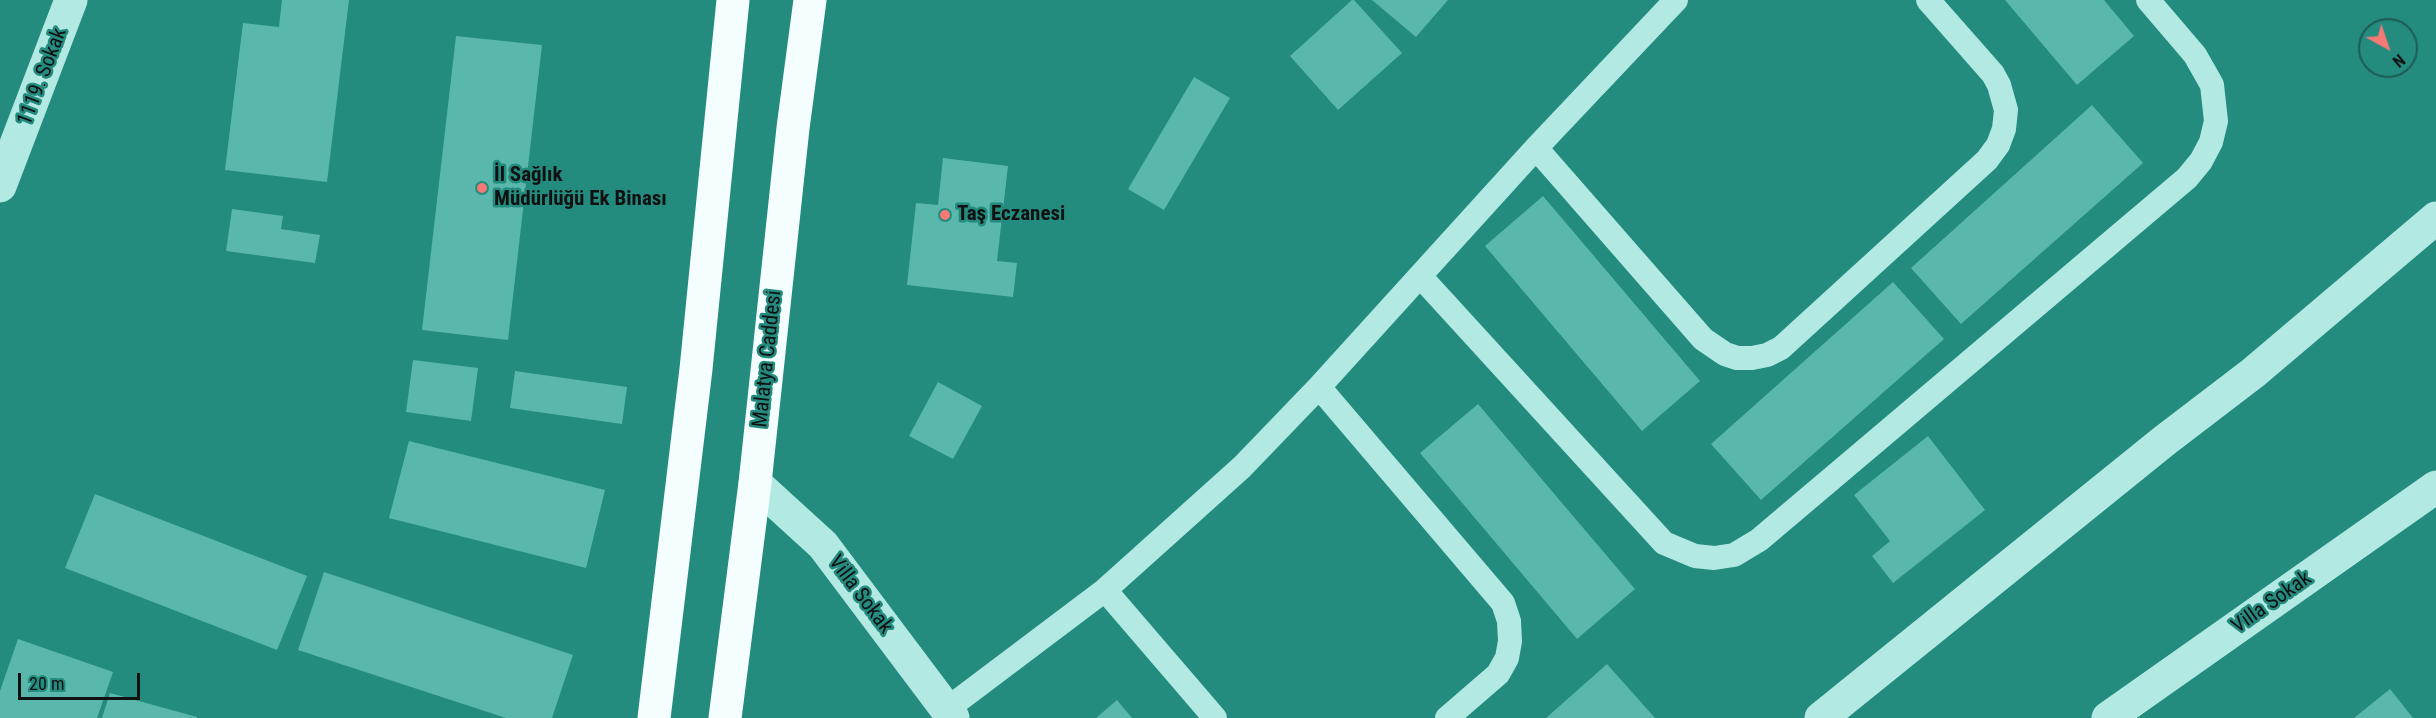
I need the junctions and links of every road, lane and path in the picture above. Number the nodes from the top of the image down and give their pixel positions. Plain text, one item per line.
1 (71, 0) edge
2 (733, 0) edge
3 (810, 0) edge
4 (1676, 0) edge
5 (1928, 0) edge
6 (2148, 0) edge
7 (1536, 148) junction
8 (0, 186) edge
9 (2436, 218) edge
10 (1420, 276) junction
11 (1319, 387) junction
12 (755, 483) junction
13 (2436, 487) edge
14 (1105, 590) junction
15 (950, 713) edge
16 (654, 718) edge
17 (725, 718) edge
18 (1215, 718) edge
19 (1447, 718) edge
20 (1821, 718) edge
21 (2108, 718) edge

1 - 8 street, 1119. Sokak
2 - 16 main road
3 - 12 main road, Malatya Caddesi
4 - 7 lane
5 - 7 lane
6 - 10 lane
7 - 10 lane
9 - 20 street
10 - 11 lane
11 - 14 lane
11 - 19 lane
12 - 15 street, Villa Sokak
12 - 17 main road, Malatya Caddesi
13 - 21 street, Villa Sokak
14 - 15 lane
14 - 18 lane

